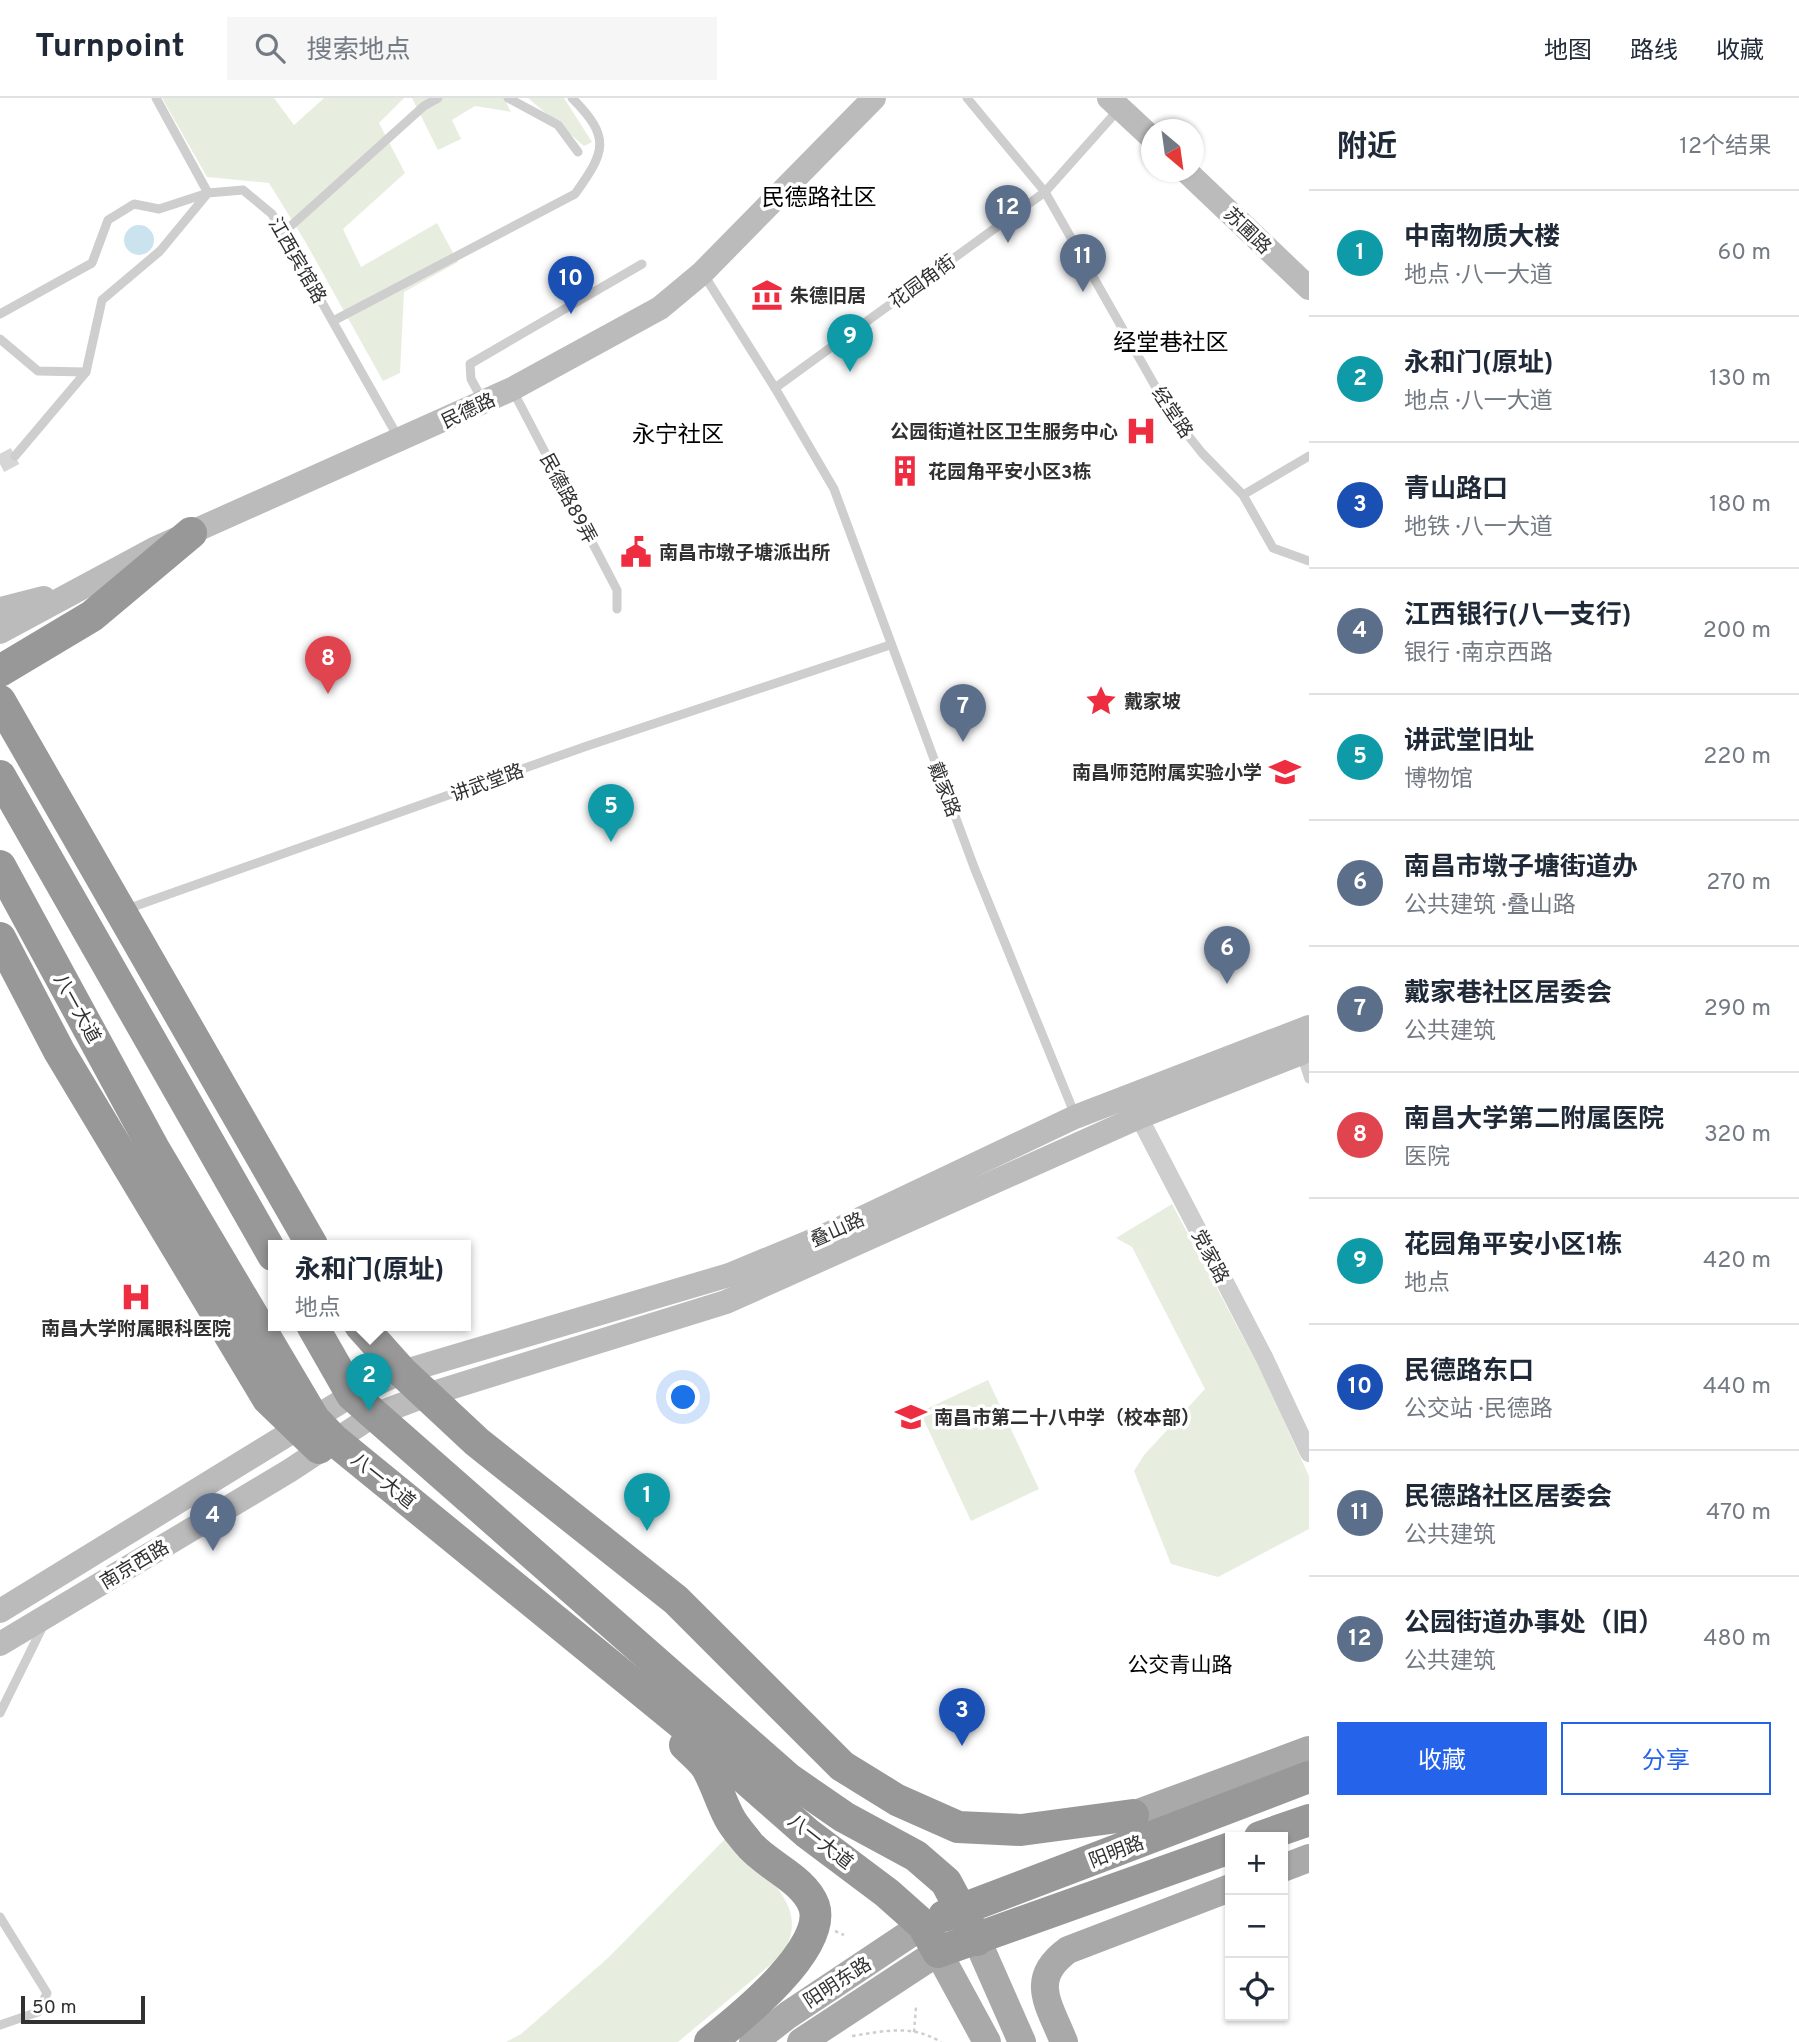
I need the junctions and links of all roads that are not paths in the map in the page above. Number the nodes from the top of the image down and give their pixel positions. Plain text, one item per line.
1 (156, 98) edge
2 (438, 98) edge
3 (508, 98) edge
4 (572, 98) edge
5 (874, 98) edge
6 (967, 98) edge
7 (1118, 101) edge
8 (1141, 126) edge
9 (578, 152) dead end
10 (1198, 182) edge
11 (1045, 192) junction
12 (208, 193) junction
13 (283, 233) junction
14 (642, 264) dead end
15 (702, 273) junction
16 (1309, 288) edge
17 (0, 314) edge
18 (333, 321) junction
19 (0, 339) edge
20 (86, 372) junction
21 (775, 387) junction
22 (512, 389) junction
23 (484, 403) junction
24 (401, 442) junction
25 (15, 456) tunnel mouth
26 (1309, 456) edge
27 (1243, 495) junction
28 (191, 533) junction
29 (1309, 561) edge
30 (94, 581) junction
31 (0, 609) edge
32 (617, 609) dead end
33 (0, 632) edge
34 (890, 645) junction
35 (0, 671) edge
36 (0, 701) edge
37 (0, 776) edge
38 (0, 866) edge
39 (0, 887) edge
40 (25, 912) junction
41 (103, 918) junction
42 (0, 938) edge
43 (1309, 1027) edge
44 (1305, 1051) edge
45 (1309, 1079) edge
46 (1075, 1117) junction
47 (1139, 1117) junction
48 (309, 1240) edge
49 (268, 1245) edge
50 (316, 1331) edge
51 (365, 1331) edge
52 (402, 1372) junction
53 (427, 1395) junction
54 (363, 1405) junction
55 (317, 1434) junction
56 (1309, 1453) edge
57 (0, 1611) edge
58 (48, 1615) junction
59 (0, 1644) edge
60 (0, 1713) edge
61 (1309, 1750) edge
62 (1309, 1777) edge
63 (1133, 1815) joint
64 (1309, 1820) edge
65 (1274, 1832) edge
66 (1225, 1850) edge
67 (1309, 1858) edge
68 (1288, 1866) edge
69 (1225, 1890) edge
70 (961, 1909) junction
71 (0, 1917) edge
72 (930, 1938) junction
73 (977, 1940) junction
74 (0, 2025) edge
75 (710, 2042) edge
76 (753, 2042) edge
77 (801, 2042) edge
78 (987, 2042) edge
79 (1022, 2042) edge
80 (1064, 2042) edge

1 - 12 lane
2 - 13 lane
3 - 9 lane
4 - 18 lane
5 - 15 main road, 民德路
6 - 11 lane, 经堂路
7 - 8 main road
7 - 11 lane, 花园角街
10 - 16 main road, 苏圃路
11 - 21 lane, 花园角街
11 - 27 lane, 经堂路
12 - 13 lane, 江西宾馆路
12 - 17 lane
12 - 20 lane
13 - 18 lane, 江西宾馆路
14 - 23 lane
15 - 21 lane
15 - 22 main road, 民德路
18 - 24 lane, 江西宾馆路
19 - 20 lane
20 - 25 lane
21 - 34 lane, 戴家路
22 - 23 main road, 民德路
22 - 32 lane, 民德路89弄
23 - 24 main road, 民德路
24 - 28 main road, 民德路
26 - 27 lane
27 - 29 lane, 经堂路
28 - 30 main road, 民德路
28 - 35 highway
30 - 31 main road
30 - 33 main road, 民德路
34 - 41 lane, 讲武堂路
34 - 46 lane, 戴家路
36 - 41 highway
37 - 41 highway
38 - 40 highway, 八一大道
39 - 40 street
40 - 55 highway, 八一大道
41 - 48 highway
41 - 49 highway
42 - 55 highway
43 - 46 main road, 叠山路
44 - 45 lane
44 - 47 main road, 叠山路
46 - 47 street
46 - 52 main road, 叠山路
47 - 53 main road, 叠山路
47 - 56 street, 党家路
50 - 54 highway, 八一大道
51 - 52 highway
52 - 53 highway
52 - 54 main road, 叠山路
53 - 54 main road, 叠山路
53 - 63 highway
54 - 55 main road, 南京西路
54 - 70 highway, 八一大道
55 - 57 main road, 南京西路
55 - 58 main road, 南京西路
55 - 72 highway, 八一大道
55 - 75 highway
58 - 59 main road, 南京西路
58 - 60 lane
61 - 63 main road
62 - 70 highway, 阳明路
64 - 65 highway
66 - 73 highway, 阳明路
67 - 68 main road
69 - 80 main road
70 - 72 highway, 阳明路
70 - 73 highway, 八一大道
71 - 74 lane
72 - 73 highway, 阳明路
72 - 76 main road, 阳明东路
72 - 77 main road, 阳明东路
72 - 78 main road
73 - 79 main road

